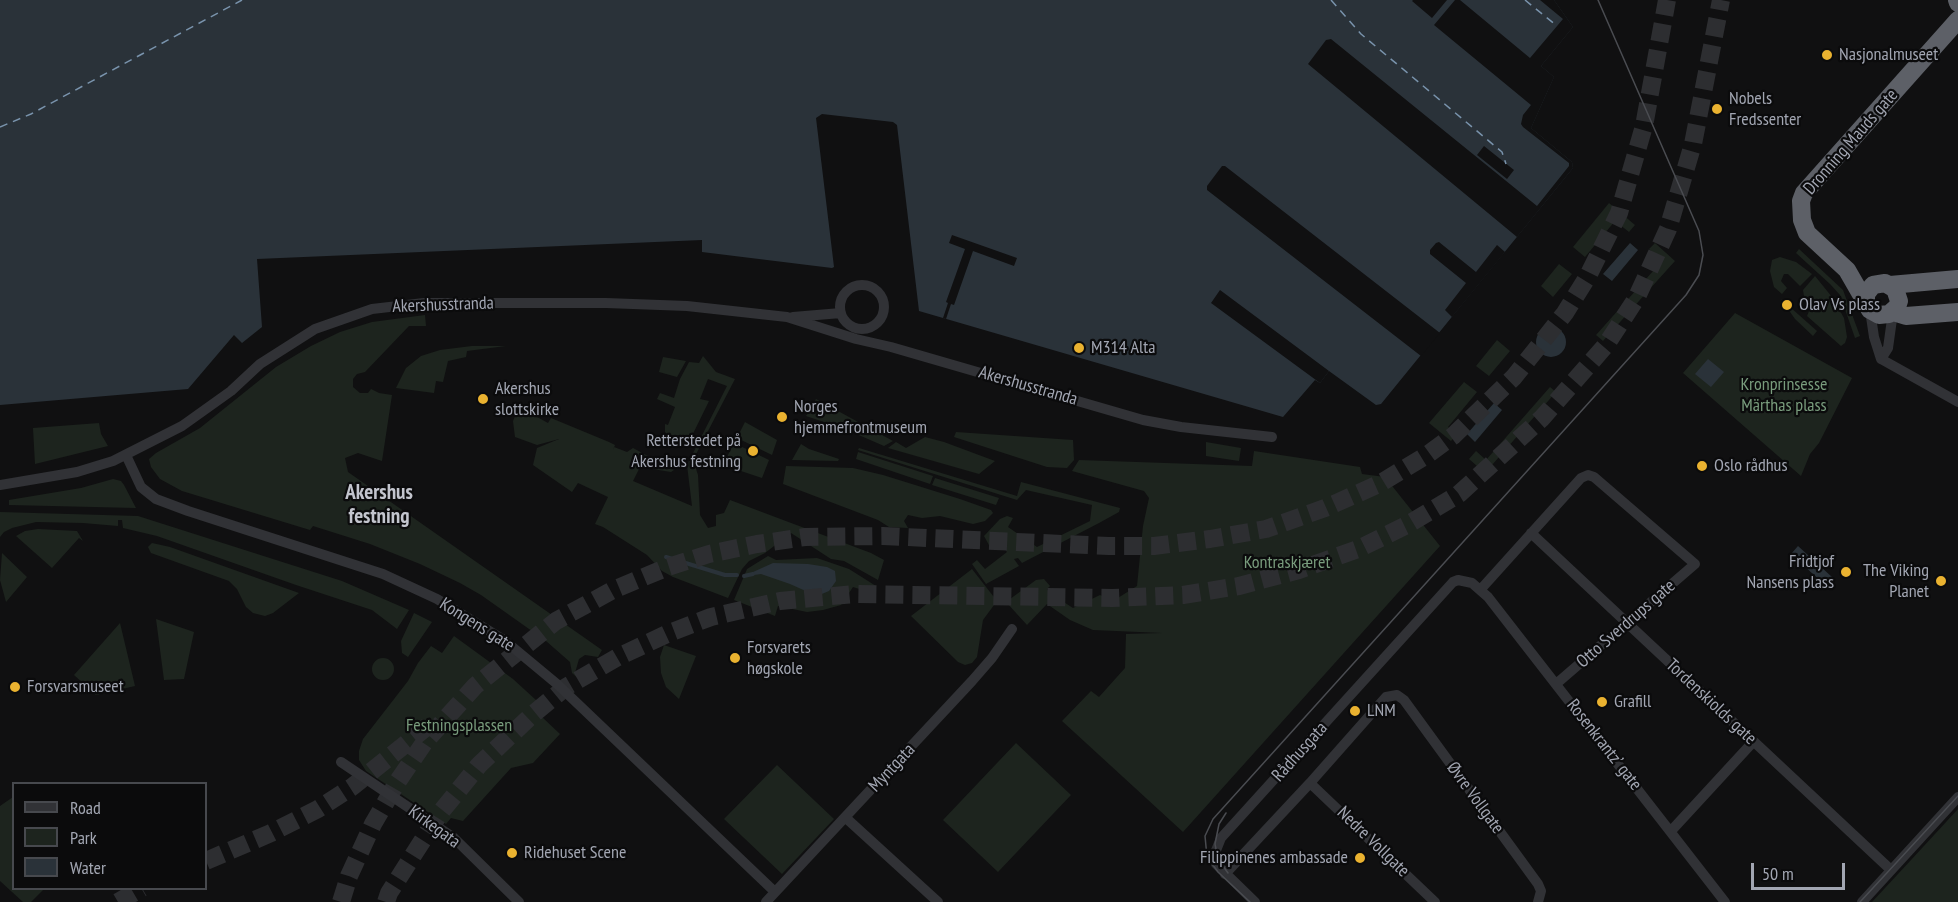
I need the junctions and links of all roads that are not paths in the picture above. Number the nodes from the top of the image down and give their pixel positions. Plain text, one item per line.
1 (1958, 20) edge
2 (1958, 40) edge
3 (1802, 213) junction
4 (1847, 270) junction
5 (1958, 279) edge
6 (1885, 284) junction
7 (1868, 305) junction
8 (1893, 312) junction
9 (1958, 312) edge
10 (841, 313) junction
11 (787, 317) junction
12 (1881, 359) junction
13 (1958, 402) edge
14 (1272, 437) dead end
15 (126, 454) junction
16 (0, 485) edge
17 (1531, 533) junction
18 (1481, 589) junction
19 (1628, 624) junction
20 (1012, 629) dead end
21 (1556, 684) junction
22 (1404, 700) joint
23 (1753, 742) junction
24 (340, 762) dead end
25 (1310, 783) junction
26 (1958, 797) edge
27 (846, 818) junction
28 (1671, 831) junction
29 (1891, 870) junction
30 (1225, 874) junction
31 (775, 892) junction
32 (1539, 899) edge
33 (932, 900) edge
34 (767, 901) edge
35 (519, 902) edge
36 (1255, 902) edge
37 (1435, 902) edge
38 (1725, 902) edge
39 (1862, 902) edge

1 - 3 highway, Dronning Mauds gate
2 - 3 highway, Dronning Mauds gate
3 - 4 highway, Dronning Mauds gate
4 - 6 highway, Dronning Mauds gate
4 - 7 highway, Dronning Mauds gate
5 - 6 highway
6 - 7 highway
6 - 8 highway
7 - 8 highway
7 - 12 street
8 - 9 highway
8 - 12 street
10 - 10 street
10 - 11 street, Akershusstranda
11 - 14 street, Akershusstranda
11 - 15 street, Akershusstranda
12 - 13 street
15 - 16 street, Akershusstranda
15 - 31 street, Kongens gate
17 - 18 street
17 - 19 street, Tordenskiolds gate
17 - 19 street, Otto Sverdrups gate
18 - 21 street, Rosenkrantz’ gate
18 - 30 street, Rådhusgata
19 - 21 street, Otto Sverdrups gate
19 - 23 street, Tordenskiolds gate
20 - 27 street, Myntgata
21 - 28 street, Rosenkrantz’ gate
22 - 25 street, Rådhusgata
22 - 32 street, Øvre Vollgate
23 - 28 street
23 - 29 street, Tordenskiolds gate
24 - 35 street, Kirkegata
25 - 30 street, Rådhusgata
25 - 37 street, Nedre Vollgate
26 - 29 street
27 - 31 street, Myntgata
27 - 33 street
28 - 38 street, Rosenkrantz’ gate
29 - 39 street
30 - 36 street
31 - 34 street, Myntgata

